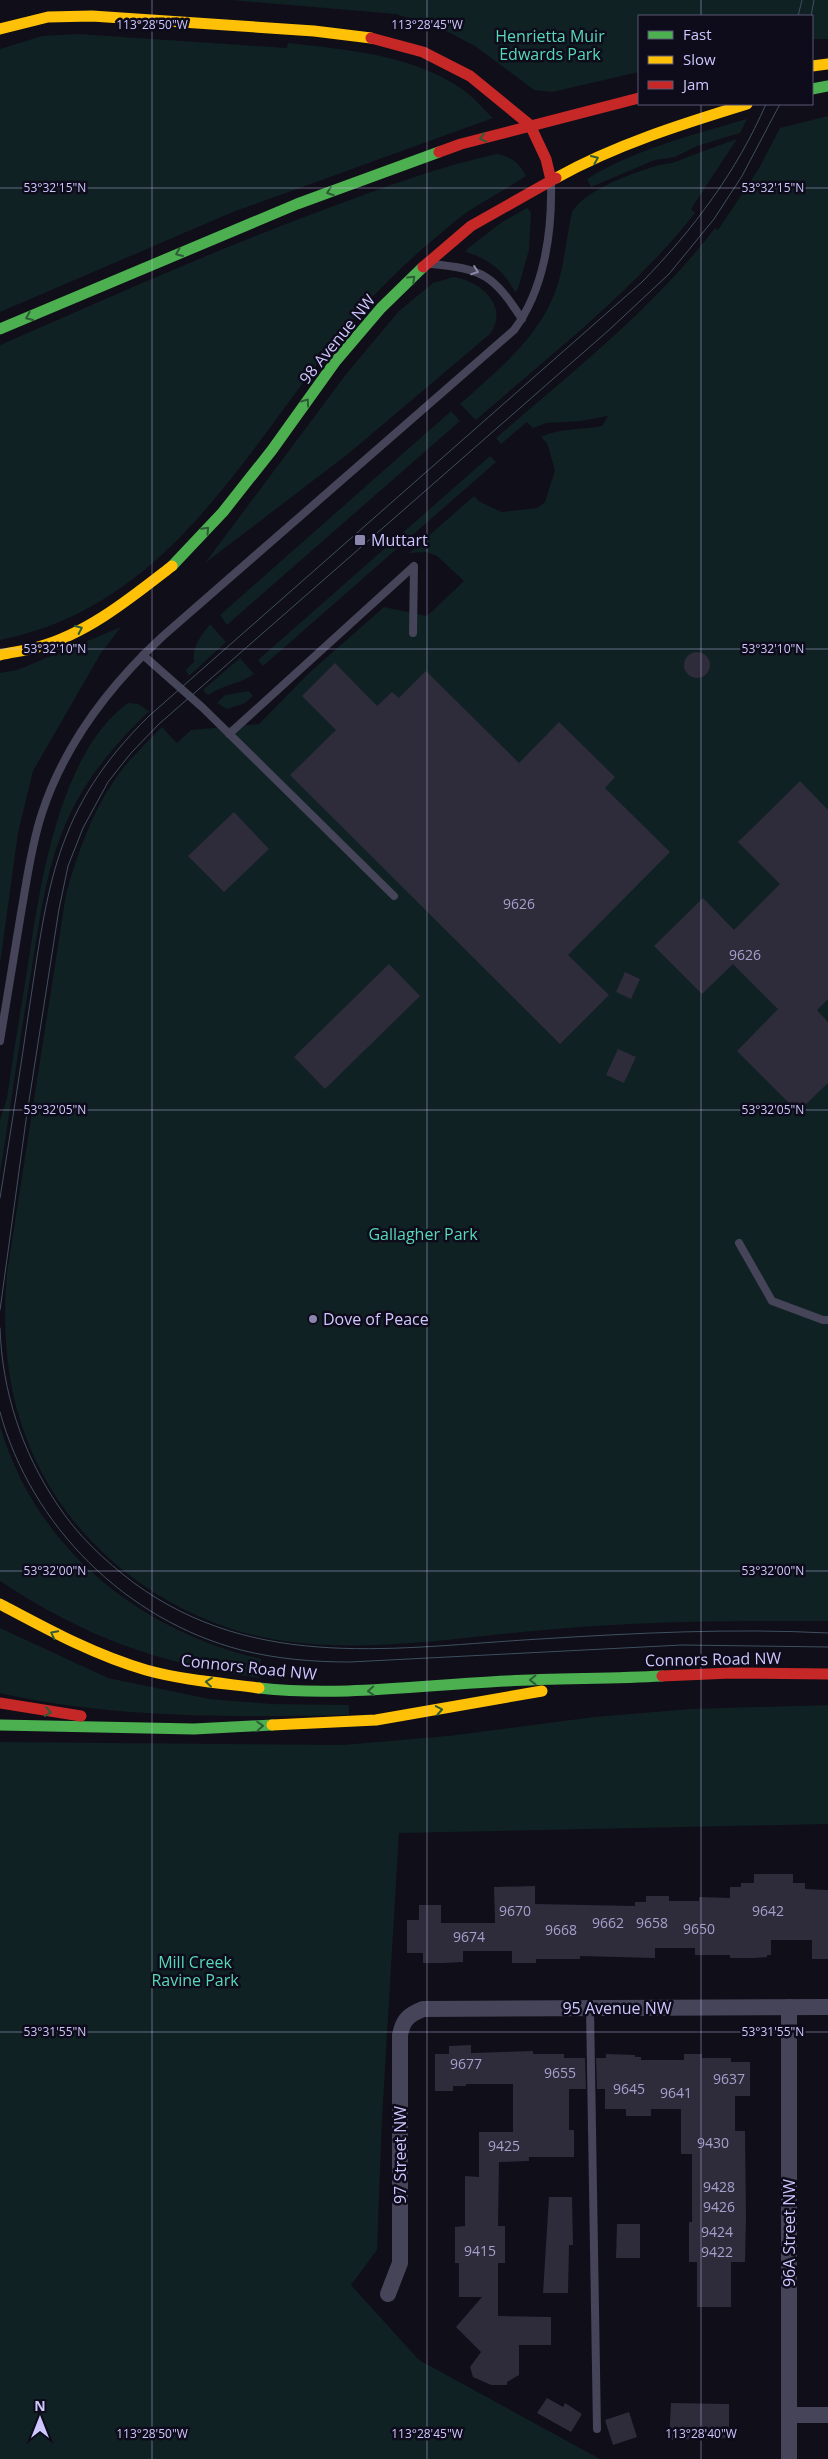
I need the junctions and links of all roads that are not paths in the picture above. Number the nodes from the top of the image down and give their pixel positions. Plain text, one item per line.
1 (0, 29) edge
2 (828, 64) edge
3 (813, 66) edge
4 (828, 86) edge
5 (813, 88) edge
6 (638, 98) edge
7 (744, 105) edge
8 (530, 125) junction
9 (551, 180) junction
10 (427, 264) junction
11 (522, 319) junction
12 (0, 329) edge
13 (413, 633) dead end
14 (0, 655) edge
15 (143, 655) junction
16 (229, 734) junction
17 (394, 896) dead end
18 (0, 1041) edge
19 (739, 1243) dead end
20 (828, 1320) edge
21 (0, 1604) edge
22 (828, 1674) edge
23 (599, 1679) junction
24 (0, 1703) edge
25 (0, 1725) edge
26 (194, 1729) junction
27 (789, 2007) junction
28 (828, 2007) edge
29 (590, 2008) junction
30 (408, 2015) joint
31 (388, 2294) dead end
32 (789, 2415) junction
33 (828, 2415) edge
34 (597, 2429) dead end
35 (789, 2459) edge

1 - 8 main road
2 - 3 main road
4 - 5 main road
6 - 8 main road
9 -> 7 main road, 98 Avenue NW
8 - 9 main road
8 -> 12 main road
9 - 10 main road, 98 Avenue NW
9 - 11 lane
10 -> 11 lane
14 -> 10 main road, 98 Avenue NW
11 - 15 lane
13 - 16 lane
15 - 16 lane
15 - 18 lane
16 - 17 lane
19 - 20 lane
23 -> 21 main road, Connors Road NW
22 - 23 main road, Connors Road NW
26 -> 23 main road, Connors Road NW
24 -> 26 main road
25 - 26 main road, Connors Road NW
27 - 28 street, 95 Avenue NW
27 - 29 street, 95 Avenue NW
27 - 32 street, 96A Street NW
29 - 30 street, 95 Avenue NW
29 - 34 lane
30 - 31 street, 97 Street NW
32 - 33 street
32 - 35 street, 96A Street NW

